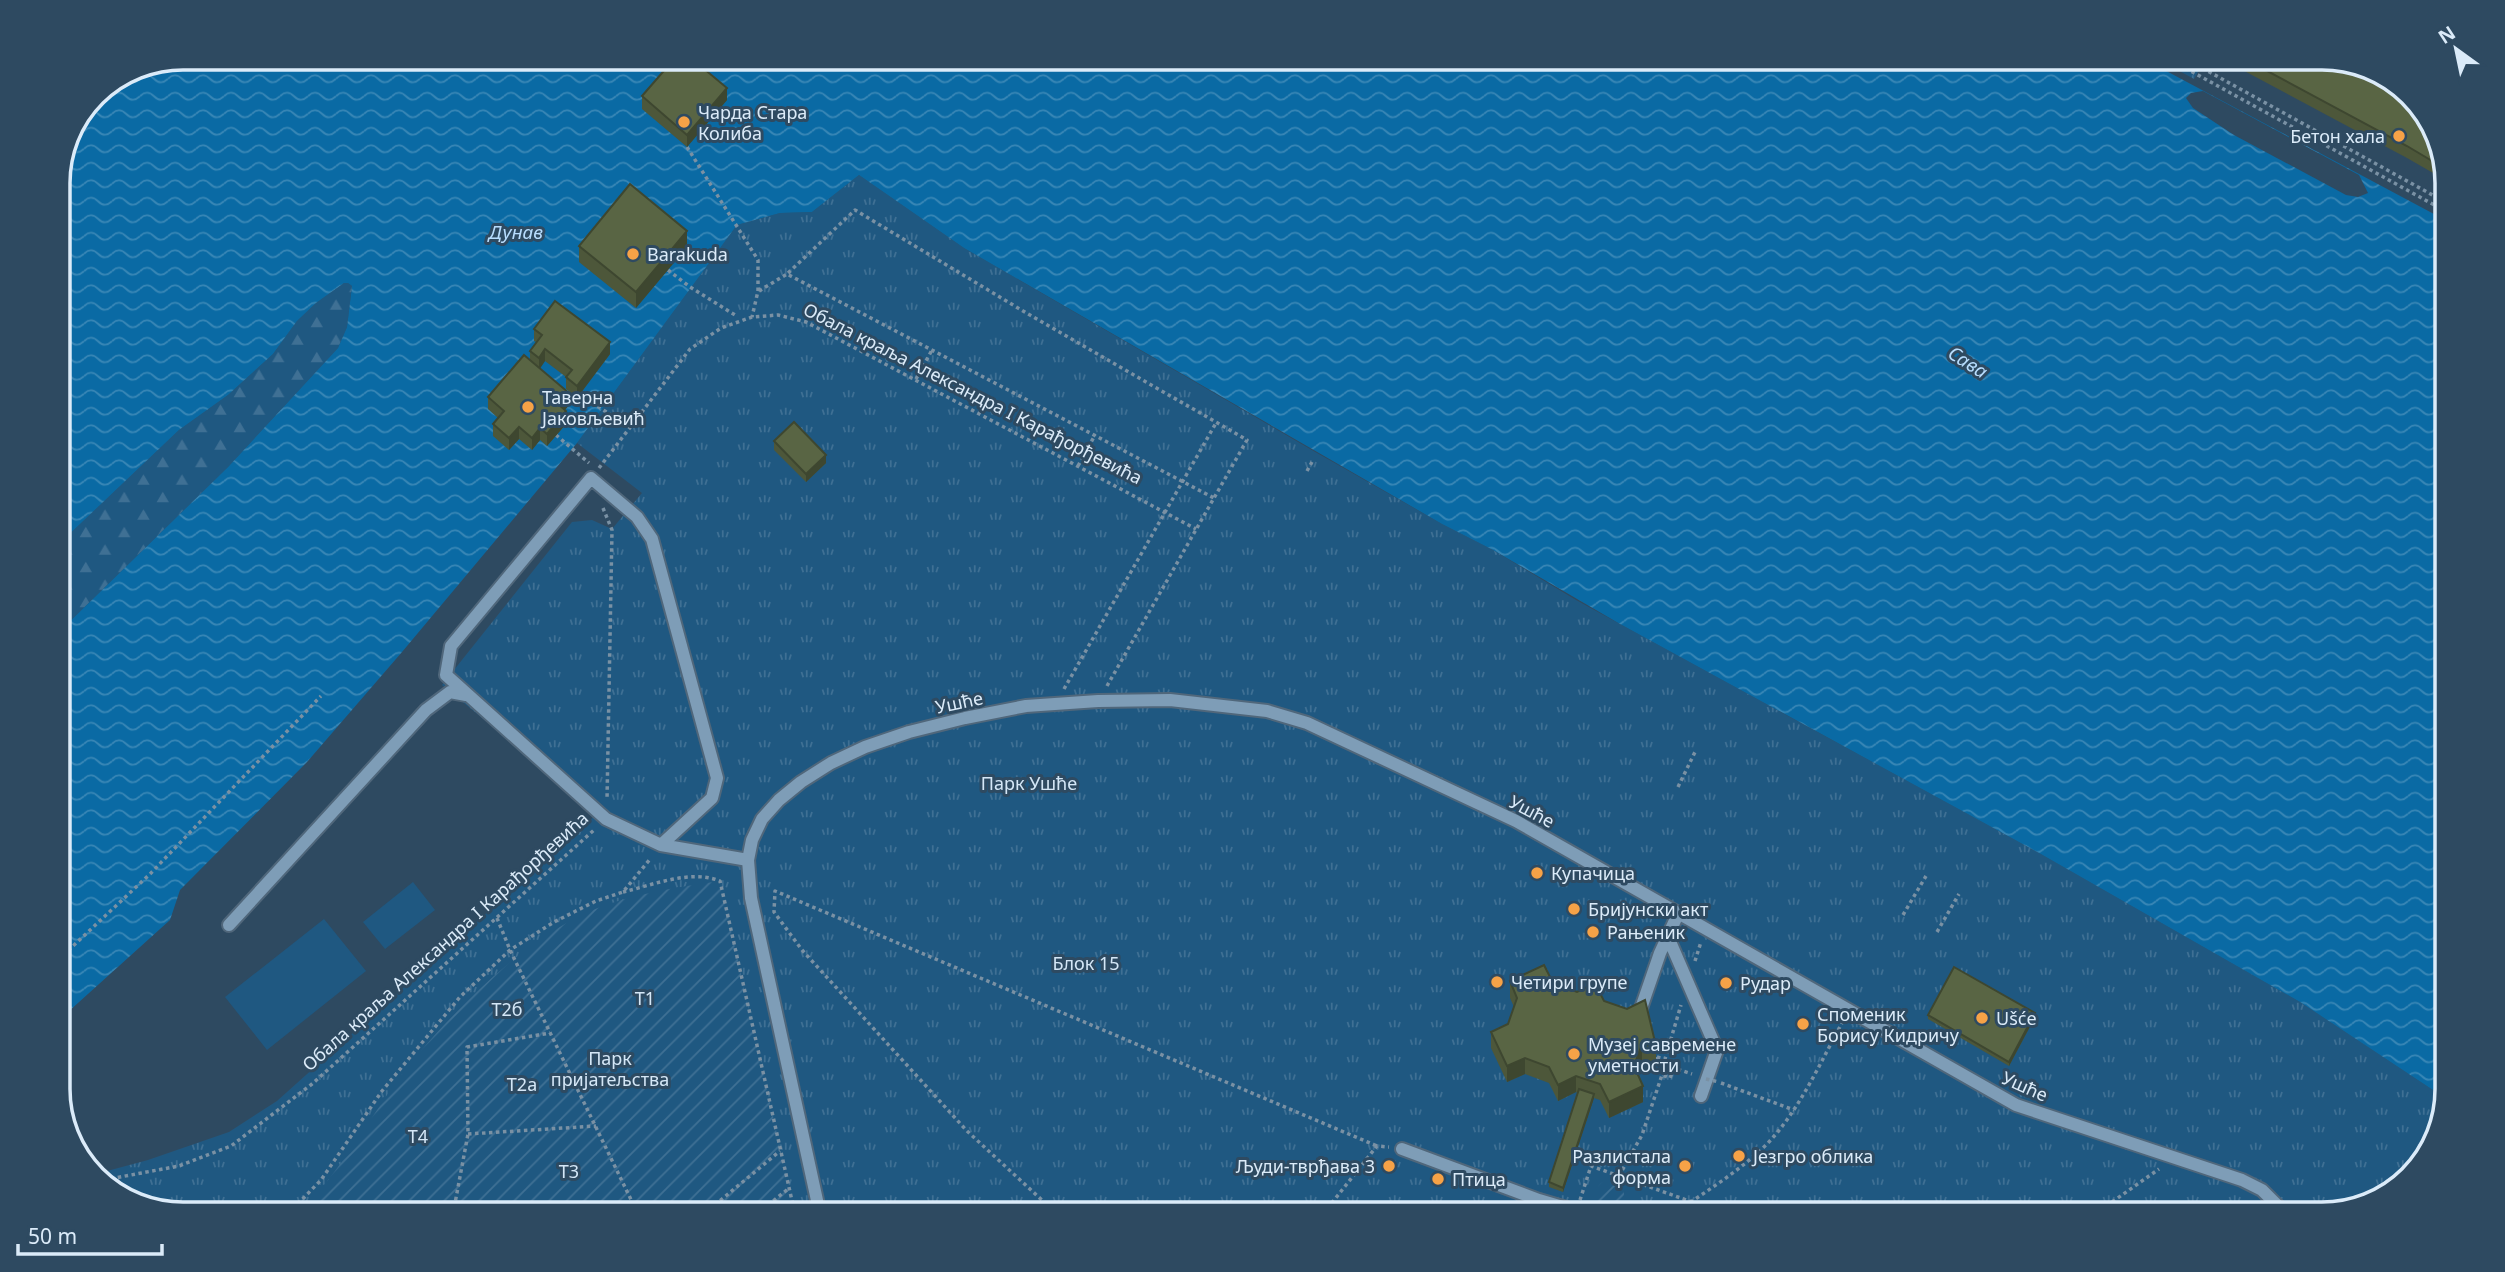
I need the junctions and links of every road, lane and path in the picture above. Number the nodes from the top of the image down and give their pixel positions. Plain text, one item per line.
1 (2189, 70) edge
2 (2206, 70) edge
3 (687, 147) edge
4 (2435, 196) edge
5 (2435, 205) edge
6 (668, 270) edge
7 (787, 274) junction
8 (758, 291) junction
9 (735, 315) dead end
10 (752, 317) junction
11 (932, 350) junction
12 (916, 380) junction
13 (580, 395) edge
14 (611, 415) dead end
15 (1216, 423) junction
16 (556, 435) edge
17 (1095, 435) junction
18 (1312, 463) dead end
19 (1079, 466) junction
20 (1307, 471) dead end
21 (594, 474) junction
22 (1183, 482) junction
23 (1214, 498) junction
24 (601, 504) dead end
25 (1165, 513) junction
26 (1196, 528) junction
27 (321, 696) dead end
28 (470, 696) junction
29 (1098, 701) junction
30 (1056, 704) junction
31 (1695, 752) dead end
32 (1678, 787) dead end
33 (607, 819) junction
34 (661, 845) junction
35 (748, 860) junction
36 (1926, 876) dead end
37 (623, 892) junction
38 (1959, 894) dead end
39 (1678, 914) junction
40 (1903, 915) dead end
41 (497, 918) junction
42 (229, 925) dead end
43 (1937, 932) dead end
44 (1668, 937) junction
45 (70, 949) edge
46 (510, 950) junction
47 (1849, 1010) junction
48 (1637, 1020) edge
49 (550, 1033) junction
50 (1665, 1059) dead end
51 (1672, 1068) junction
52 (1697, 1075) dead end
53 (1706, 1079) dead end
54 (1701, 1096) dead end
55 (1794, 1110) junction
56 (596, 1126) junction
57 (468, 1134) junction
58 (1377, 1146) junction
59 (1402, 1149) joint
60 (781, 1151) junction
61 (2176, 1157) junction
62 (1619, 1176) junction
63 (114, 1178) edge
64 (789, 1188) junction
65 (1580, 1200) dead end
66 (1692, 1201) joint
67 (300, 1202) edge
68 (455, 1202) edge
69 (632, 1202) edge
70 (719, 1202) edge
71 (772, 1202) edge
72 (792, 1202) edge
73 (817, 1202) edge
74 (1044, 1202) edge
75 (1333, 1202) edge
76 (1546, 1202) edge
77 (2112, 1202) edge
78 (2275, 1202) edge

1 - 5 path
2 - 4 path
3 - 8 path
6 - 9 path
7 - 8 path
7 - 11 path, Обала краља Александра I Карађорђевића
7 - 15 path
8 - 10 path
10 - 12 path, Обала краља Александра I Карађорђевића
10 - 21 path, Обала краља Александра I Карађорђевића
11 - 12 path
11 - 17 path, Обала краља Александра I Карађорђевића
12 - 19 path, Обала краља Александра I Карађорђевића
13 - 14 path
15 - 22 path
15 - 23 path
16 - 21 path
17 - 19 path
17 - 22 path, Обала краља Александра I Карађорђевића
18 - 20 path
19 - 25 path, Обала краља Александра I Карађорђевића
21 - 28 street, Обала краља Александра I Карађорђевића
21 - 34 street
22 - 23 path, Обала краља Александра I Карађорђевића
22 - 25 path
23 - 26 path
24 - 33 path
25 - 26 path, Обала краља Александра I Карађорђевића
25 - 30 path
26 - 29 path
27 - 45 path
28 - 33 street, Обала краља Александра I Карађорђевића
28 - 42 street
29 - 30 street, Ушће
29 - 39 street, Ушће
30 - 35 street, Ушће
31 - 32 path
33 - 34 street
33 - 41 path, Обала краља Александра I Карађорђевића
34 - 35 street
34 - 37 path
35 - 73 street, Ушће
36 - 40 path
37 - 46 path
37 - 60 path
38 - 43 path
39 - 44 street
39 - 47 street, Ушће
41 - 46 path
41 - 63 path, Обала краља Александра I Карађорђевића
44 - 48 street
44 - 54 street
46 - 49 path
46 - 67 path
47 - 55 path
47 - 61 street, Ушће
49 - 56 path
49 - 57 path
50 - 51 path
51 - 52 path
51 - 62 path
53 - 55 path, bridge
55 - 66 path
56 - 57 path
56 - 69 path
57 - 68 path
58 - 59 path
58 - 74 path
58 - 75 path
59 - 76 street
60 - 64 path
60 - 70 path
61 - 77 path
61 - 78 street, Ушће
62 - 65 path
62 - 66 path
64 - 71 path
64 - 72 path

